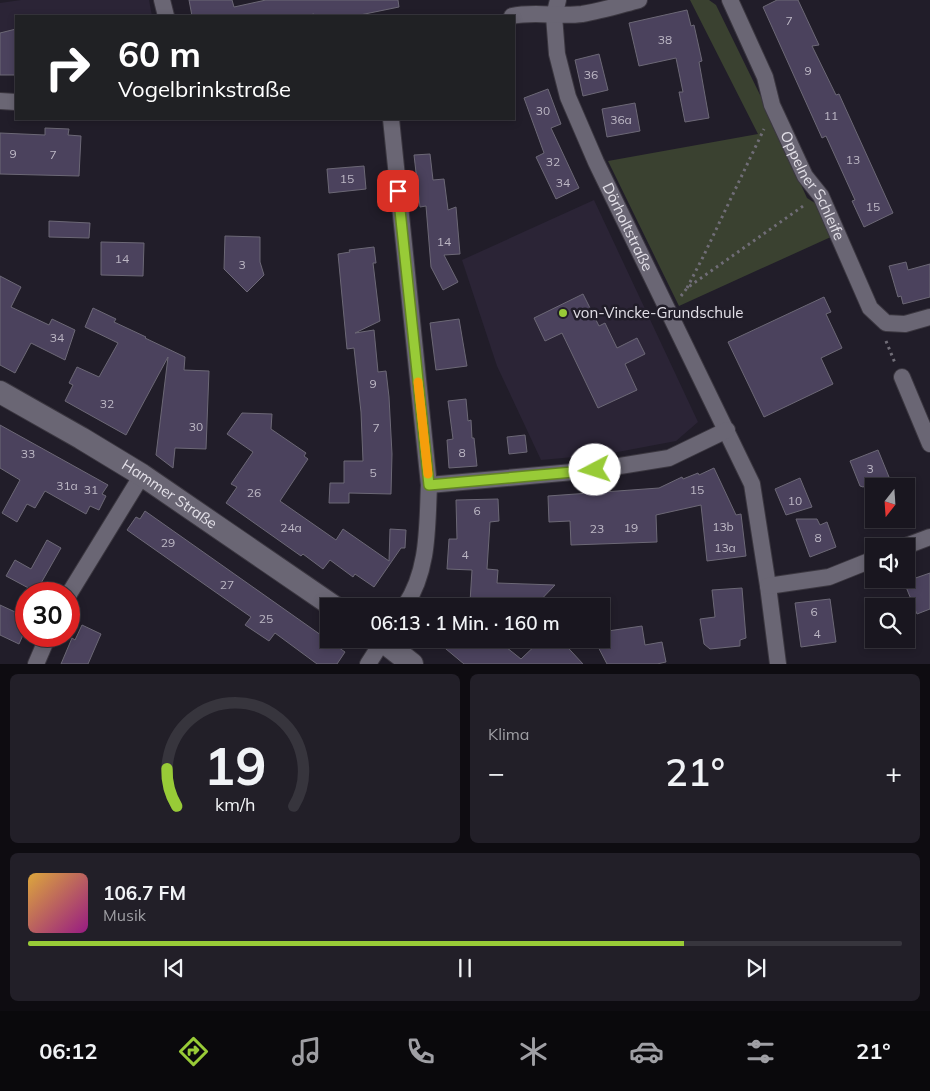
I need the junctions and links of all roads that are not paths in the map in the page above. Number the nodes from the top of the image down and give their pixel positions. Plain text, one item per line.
1 (162, 0) edge
2 (639, 0) edge
3 (730, 0) edge
4 (556, 8) edge
5 (166, 15) edge
6 (515, 16) edge
7 (0, 101) edge
8 (15, 102) edge
9 (391, 120) edge
10 (930, 317) edge
11 (902, 377) road end
12 (0, 392) edge
13 (727, 430) junction
14 (930, 444) edge
15 (142, 474) junction
16 (429, 485) junction
17 (930, 537) edge
18 (915, 543) edge
19 (865, 563) edge
20 (76, 582) edge
21 (768, 586) junction
22 (321, 598) edge
23 (411, 598) edge
24 (43, 647) edge
25 (377, 648) edge
26 (393, 648) edge
27 (36, 664) edge
28 (368, 664) edge
29 (412, 664) edge
30 (778, 664) edge

1 - 5 street
2 - 4 street
3 - 10 street, Oppelner Schleife
4 - 6 street
4 - 13 street, Dörholtstraße
7 - 8 street
9 - 16 street
11 - 14 street
12 - 15 main road, Hammer Straße
13 - 16 street
13 - 21 street, Dörholtstraße
15 - 20 street
15 - 22 main road, Hammer Straße
16 - 23 street
17 - 18 street
19 - 21 street
21 - 30 street, Dörholtstraße
24 - 27 street
25 - 28 street
26 - 29 main road

